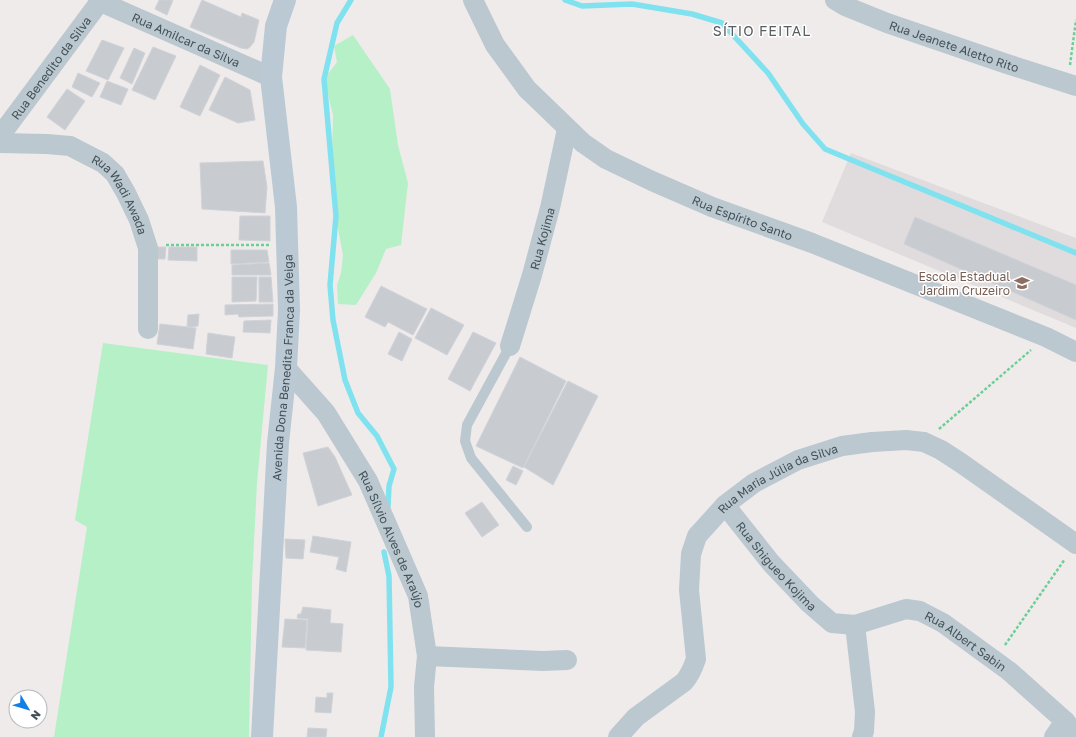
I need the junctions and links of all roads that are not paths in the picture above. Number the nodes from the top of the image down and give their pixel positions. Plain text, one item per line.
1 (285, 0) edge
2 (473, 0) edge
3 (835, 0) edge
4 (101, 1) edge
5 (271, 77) junction
6 (1072, 84) edge
7 (567, 129) junction
8 (0, 136) edge
9 (0, 143) edge
10 (148, 329) dead end
11 (510, 346) joint
12 (1076, 352) edge
13 (286, 368) junction
14 (725, 505) junction
15 (527, 527) dead end
16 (1071, 550) edge
17 (832, 623) joint
18 (855, 625) junction
19 (427, 656) junction
20 (567, 660) dead end
21 (1071, 728) edge
22 (262, 737) edge
23 (425, 737) edge
24 (618, 737) edge
25 (862, 737) edge
26 (1054, 737) edge

1 - 5 main road, Avenida Dona Benedita Franca da Veiga
2 - 7 street, Rua Espírito Santo
3 - 6 street, Rua Jeanete Aletto Rito
4 - 5 street, Rua Amilcar da Silva
4 - 8 street, Rua Benedito da Silva
5 - 13 main road, Avenida Dona Benedita Franca da Veiga
7 - 11 street, Rua Kojima
7 - 12 street, Rua Espírito Santo
9 - 10 street, Rua Wadi Awada
11 - 15 lane
13 - 19 street, Rua Sílvio Alves de Araújo
13 - 22 main road, Avenida Dona Benedita Franca da Veiga
14 - 16 street, Rua Maria Júlia da Silva
14 - 17 street, Rua Shigueo Kojima
14 - 24 street, Rua Maria Júlia da Silva
17 - 18 street, Rua Albert Sabin
18 - 21 street, Rua Albert Sabin
18 - 25 street
19 - 20 street
19 - 23 street, Rua Sílvio Alves de Araújo
21 - 26 street

